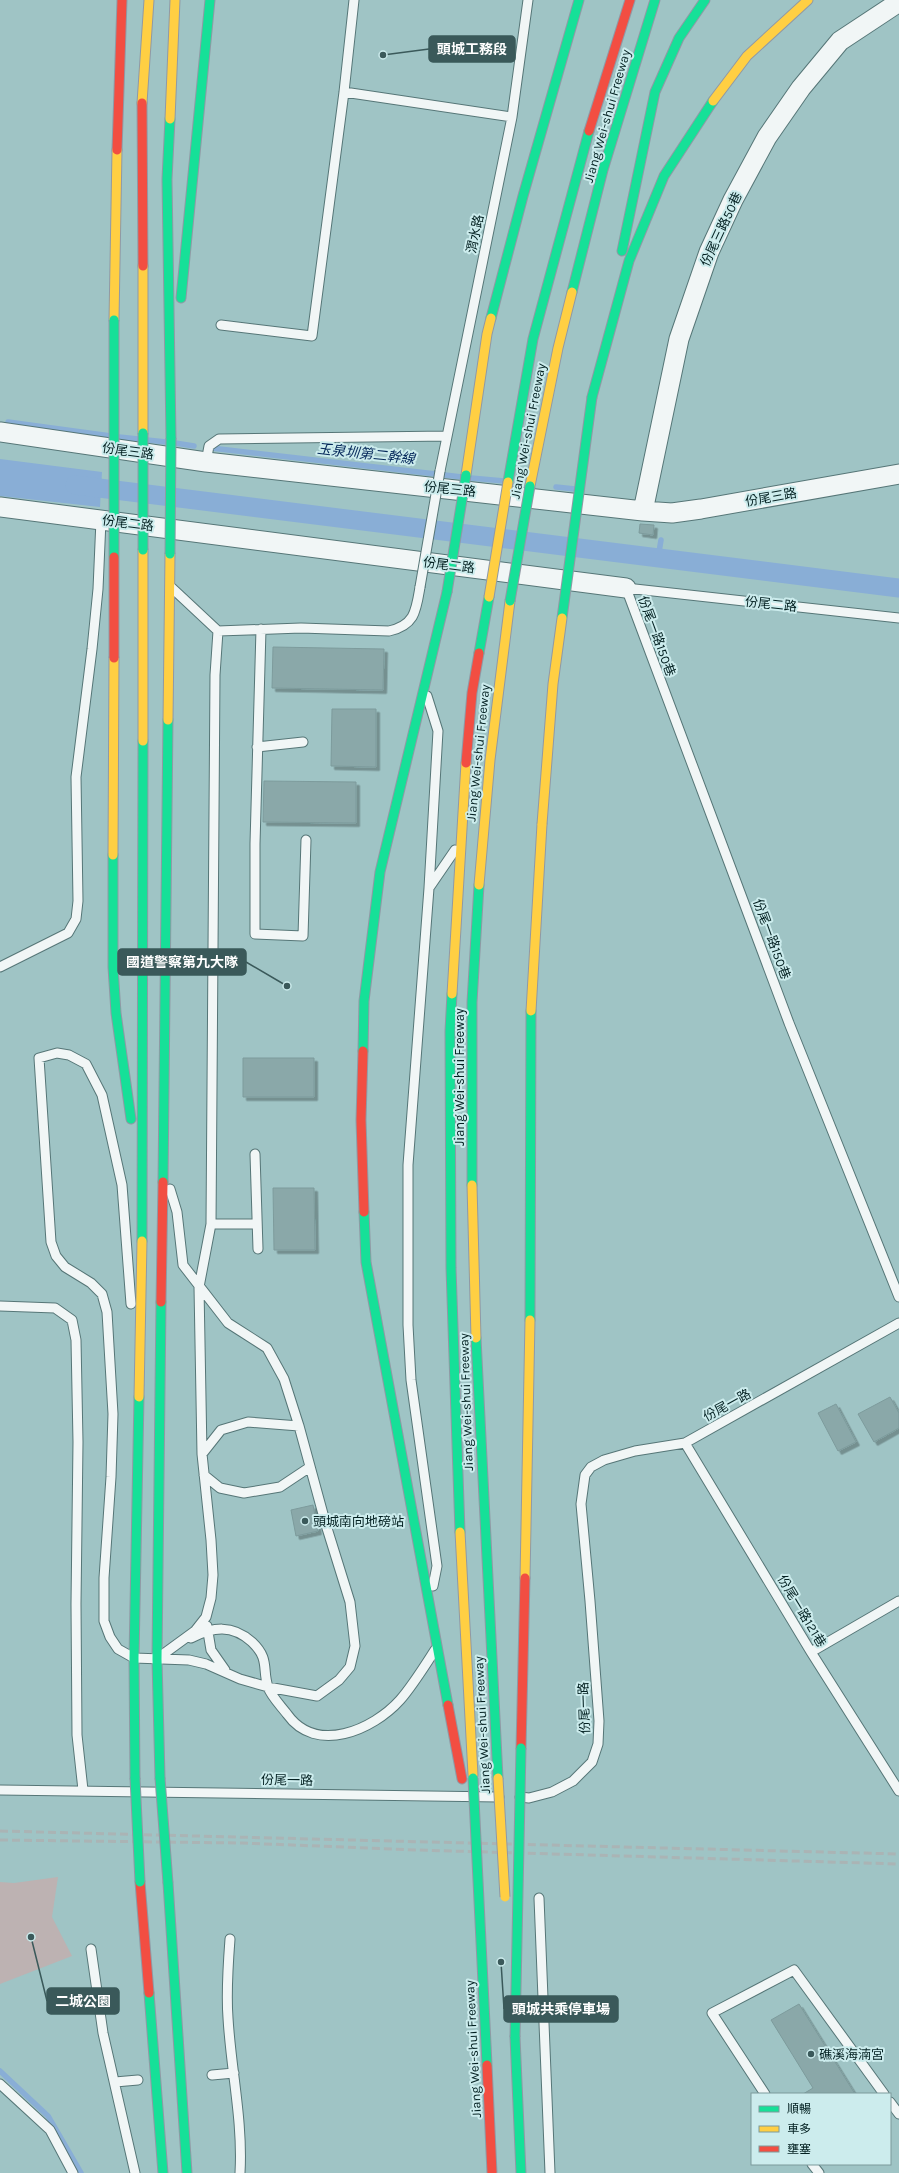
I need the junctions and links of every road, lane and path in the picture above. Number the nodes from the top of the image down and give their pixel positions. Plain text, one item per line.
1 (122, 0) edge
2 (149, 0) edge
3 (175, 0) edge
4 (210, 0) edge
5 (354, 0) edge
6 (528, 0) edge
7 (579, 0) edge
8 (630, 0) edge
9 (655, 0) edge
10 (705, 0) edge
11 (808, 0) edge
12 (899, 2) edge
13 (344, 92) junction
14 (512, 117) junction
15 (180, 306) dead end
16 (178, 322) dead end
17 (221, 325) dead end
18 (592, 397) junction
19 (170, 408) junction
20 (0, 432) edge
21 (447, 436) junction
22 (206, 462) junction
23 (899, 474) edge
24 (0, 507) edge
25 (643, 511) junction
26 (101, 520) junction
27 (171, 587) junction
28 (626, 588) junction
29 (899, 618) edge
30 (261, 629) junction
31 (218, 631) junction
32 (425, 691) junction
33 (303, 742) dead end
34 (257, 747) junction
35 (306, 840) dead end
36 (460, 842) junction
37 (429, 888) junction
38 (0, 967) edge
39 (255, 1154) dead end
40 (164, 1170) junction
41 (211, 1224) junction
42 (256, 1224) junction
43 (142, 1242) junction
44 (258, 1249) dead end
45 (199, 1288) junction
46 (899, 1297) edge
47 (0, 1306) edge
48 (899, 1323) edge
49 (299, 1426) junction
50 (685, 1443) junction
51 (139, 1448) junction
52 (202, 1454) junction
53 (310, 1468) junction
54 (204, 1475) junction
55 (899, 1601) edge
56 (429, 1605) junction
57 (206, 1617) junction
58 (207, 1630) junction
59 (182, 1642) junction
60 (437, 1647) junction
61 (811, 1652) junction
62 (134, 1658) junction
63 (157, 1659) junction
64 (227, 1672) junction
65 (268, 1687) junction
66 (0, 1790) edge
67 (83, 1790) junction
68 (899, 1791) edge
69 (475, 1822) junction
70 (539, 1898) dead end
71 (506, 1909) dead end
72 (507, 1932) dead end
73 (230, 1939) dead end
74 (91, 1950) dead end
75 (514, 2037) junction
76 (234, 2073) junction
77 (212, 2075) dead end
78 (138, 2080) dead end
79 (115, 2082) junction
80 (0, 2084) edge
81 (765, 2093) edge
82 (883, 2093) edge
83 (891, 2103) edge
84 (899, 2114) edge
85 (813, 2165) edge
86 (73, 2173) edge
87 (135, 2173) edge
88 (163, 2173) edge
89 (187, 2173) edge
90 (240, 2173) edge
91 (492, 2173) edge
92 (521, 2173) edge
93 (550, 2173) edge
94 (819, 2173) edge

1 - 43 highway, bridge
2 - 43 highway, bridge
3 - 19 highway
4 - 15 highway
5 - 13 lane
6 - 14 lane, 渭水路
7 - 32 highway, bridge
8 - 36 highway, Jiang Wei-shui Freeway, bridge
9 - 71 highway, Jiang Wei-shui Freeway, bridge
10 - 18 highway
11 - 18 highway
12 - 25 street, 份尾三路50巷
13 - 14 lane
13 - 17 lane
14 - 21 lane, 渭水路
16 - 19 highway
18 - 75 highway, bridge
19 - 27 highway, bridge
20 - 22 street, 份尾三路
21 - 22 lane
21 - 30 lane, 渭水路, bridge
22 - 25 street, 份尾三路
23 - 25 street, 份尾三路
24 - 26 street, 份尾二路
26 - 28 street, 份尾二路
26 - 38 lane
27 - 31 lane
27 - 40 highway
28 - 29 lane, 份尾二路
28 - 46 lane, 份尾一路150巷
30 - 31 lane, 渭水路
30 - 34 lane
31 - 41 lane
32 - 37 lane
32 - 56 highway
33 - 34 lane
34 - 35 lane
36 - 37 lane
36 - 69 highway, Jiang Wei-shui Freeway, bridge
37 - 56 lane
39 - 42 lane
40 - 45 lane
40 - 63 highway
41 - 42 lane
41 - 45 lane
42 - 44 lane
43 - 51 highway
45 - 49 lane
45 - 52 lane
47 - 67 lane
48 - 50 lane, 份尾一路
49 - 52 lane
49 - 53 lane
50 - 61 lane, 份尾一路121巷
50 - 67 lane, 份尾一路
51 - 62 highway
51 - 62 lane
52 - 54 lane
53 - 54 lane
53 - 65 lane
54 - 57 lane
55 - 61 lane
56 - 60 highway
57 - 58 lane
57 - 59 lane
58 - 59 lane
58 - 64 lane
58 - 65 lane
59 - 63 lane
60 - 65 lane
60 - 69 highway
61 - 68 lane, 份尾一路121巷
62 - 63 lane
62 - 88 highway, bridge
63 - 64 lane
63 - 89 highway, bridge
64 - 65 lane
66 - 67 lane, 份尾一路
69 - 91 highway, Jiang Wei-shui Freeway, bridge
70 - 93 lane
72 - 75 highway, bridge
73 - 76 lane
74 - 79 lane
75 - 92 highway
76 - 77 lane
76 - 90 lane
78 - 79 lane
79 - 87 lane
80 - 86 lane
81 - 82 lane
83 - 84 lane
85 - 94 lane

